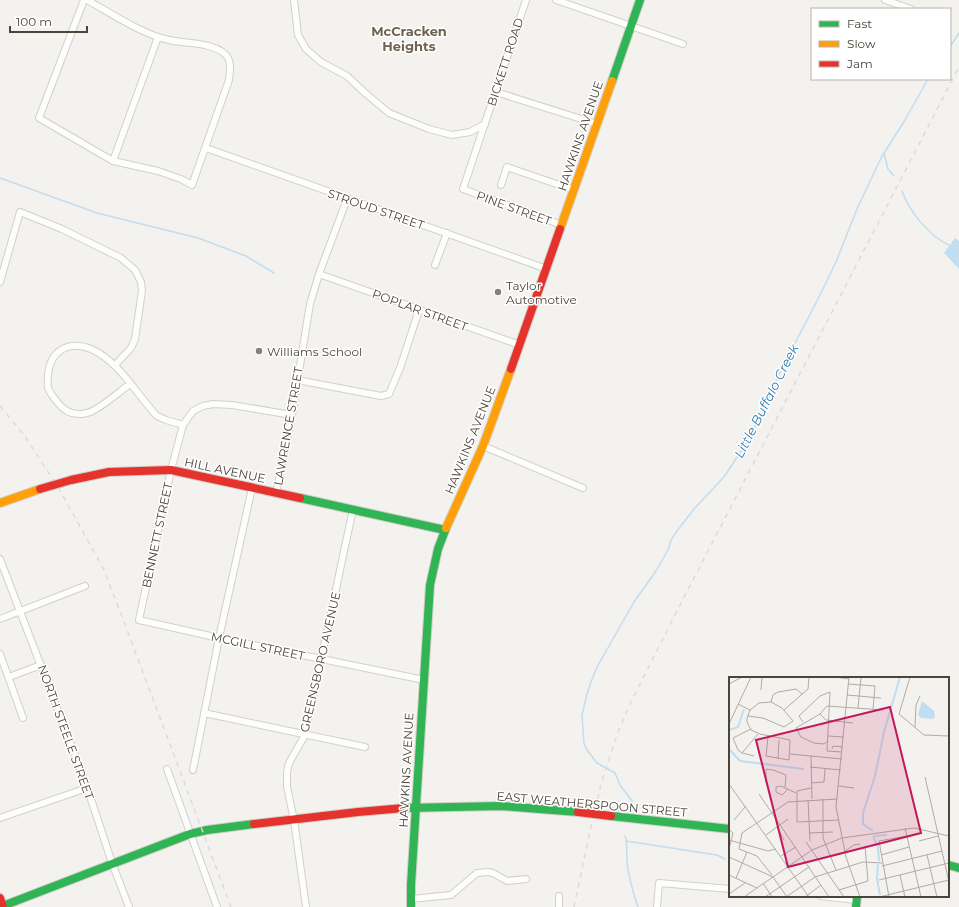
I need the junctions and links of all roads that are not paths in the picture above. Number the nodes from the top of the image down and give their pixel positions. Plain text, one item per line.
1 (86, 0) edge
2 (294, 0) edge
3 (526, 0) edge
4 (556, 0) edge
5 (640, 0) edge
6 (885, 0) edge
7 (907, 8) edge
8 (631, 26) junction
9 (158, 37) junction
10 (683, 44) dead end
11 (496, 92) junction
12 (485, 124) junction
13 (597, 124) junction
14 (206, 148) junction
15 (114, 161) junction
16 (501, 184) dead end
17 (574, 190) junction
18 (347, 199) junction
19 (562, 226) junction
20 (447, 233) junction
21 (435, 265) dead end
22 (547, 269) junction
23 (319, 274) junction
24 (0, 282) edge
25 (419, 310) junction
26 (520, 345) junction
27 (115, 365) junction
28 (297, 380) junction
29 (130, 384) junction
30 (292, 415) junction
31 (183, 425) junction
32 (483, 446) junction
33 (171, 470) junction
34 (252, 488) junction
35 (583, 488) dead end
36 (276, 493) junction
37 (0, 503) edge
38 (353, 509) junction
39 (445, 530) junction
40 (0, 559) edge
41 (85, 586) dead end
42 (20, 612) junction
43 (0, 619) edge
44 (139, 620) joint
45 (219, 638) junction
46 (0, 654) edge
47 (322, 659) junction
48 (40, 665) junction
49 (8, 677) junction
50 (424, 680) junction
51 (204, 713) junction
52 (23, 718) dead end
53 (305, 735) junction
54 (365, 747) dead end
55 (167, 769) dead end
56 (193, 770) dead end
57 (87, 788) junction
58 (416, 807) junction
59 (0, 818) edge
60 (294, 820) junction
61 (729, 829) edge
62 (190, 834) junction
63 (112, 863) junction
64 (949, 865) edge
65 (959, 868) edge
66 (526, 879) dead end
67 (729, 888) edge
68 (559, 896) dead end
69 (828, 897) edge
70 (0, 898) edge
71 (856, 901) edge
72 (411, 903) edge
73 (2, 907) edge
74 (129, 907) edge
75 (217, 907) edge
76 (306, 907) edge
77 (559, 907) edge
78 (657, 907) edge

1 - 9 street
1 - 15 street
2 - 12 street
3 - 11 street, BICKETT ROAD
4 - 8 street
5 - 8 street, HAWKINS AVENUE
6 - 7 street
8 - 10 street
8 - 13 street, HAWKINS AVENUE
9 - 14 street
9 - 15 street
11 - 12 street, BICKETT ROAD
11 - 13 street
12 - 19 street, PINE STREET
13 - 17 street, HAWKINS AVENUE
14 - 15 street
14 - 18 street, STROUD STREET
16 - 17 street
17 - 19 street, HAWKINS AVENUE
18 - 20 street, STROUD STREET
18 - 23 street, LAWRENCE STREET
19 - 22 street, HAWKINS AVENUE
20 - 21 street
20 - 22 street, STROUD STREET
22 - 26 street, HAWKINS AVENUE
23 - 25 street, POPLAR STREET
23 - 28 street, LAWRENCE STREET
24 - 27 street
25 - 26 street, POPLAR STREET
25 - 28 street
26 - 32 street, HAWKINS AVENUE
27 - 29 street
27 - 29 street
28 - 30 street, LAWRENCE STREET
29 - 31 street
30 - 31 street, BENNETT STREET
30 - 36 street, LAWRENCE STREET
31 - 33 street, BENNETT STREET
32 - 35 street
32 - 39 street, HAWKINS AVENUE
33 - 34 street, HILL AVENUE
33 - 37 street, HILL AVENUE, bridge
33 - 44 street, BENNETT STREET
34 - 36 street, HILL AVENUE
34 - 45 street
36 - 38 street, HILL AVENUE
38 - 39 street, HILL AVENUE
38 - 47 street, GREENSBORO AVENUE
39 - 50 street, HAWKINS AVENUE
40 - 42 street, NORTH STEELE STREET
41 - 42 street
42 - 43 street
42 - 48 street, NORTH STEELE STREET
44 - 45 street, MCGILL STREET
45 - 47 street, MCGILL STREET
45 - 51 street
46 - 49 street
47 - 50 street, MCGILL STREET
47 - 53 street, GREENSBORO AVENUE
48 - 49 street
48 - 57 street, NORTH STEELE STREET
49 - 52 street
50 - 58 street, HAWKINS AVENUE
51 - 53 street
51 - 56 street
53 - 54 street
53 - 60 street, GREENSBORO AVENUE
55 - 62 street
57 - 59 street
57 - 63 street, NORTH STEELE STREET
58 - 60 street, EAST WEATHERSPOON STREET
58 - 61 street, EAST WEATHERSPOON STREET, bridge
58 - 72 street, HAWKINS AVENUE
60 - 62 street, EAST WEATHERSPOON STREET
60 - 76 street, GREENSBORO AVENUE
62 - 63 street, EAST WEATHERSPOON STREET
62 - 75 street
63 - 73 street, EAST WEATHERSPOON STREET
63 - 74 street, NORTH STEELE STREET
64 - 65 street
66 - 72 street
67 - 78 street
68 - 77 street
69 - 71 street
70 - 73 street

